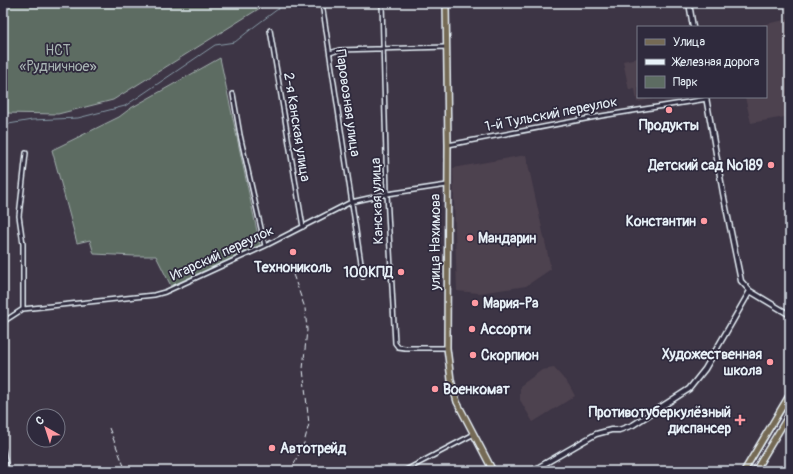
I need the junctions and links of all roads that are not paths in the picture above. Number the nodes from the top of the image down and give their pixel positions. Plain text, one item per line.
1 (322, 3) edge
2 (382, 3) edge
3 (446, 3) edge
4 (689, 3) edge
5 (694, 26) edge
6 (270, 30) dead end
7 (447, 47) junction
8 (383, 49) junction
9 (330, 53) junction
10 (233, 94) dead end
11 (706, 98) edge
12 (448, 145) junction
13 (26, 153) dead end
14 (447, 185) junction
15 (387, 194) junction
16 (351, 202) junction
17 (303, 227) junction
18 (265, 246) junction
19 (363, 277) dead end
20 (750, 291) junction
21 (23, 309) junction
22 (790, 315) edge
23 (3, 322) edge
24 (447, 348) junction
25 (790, 394) edge
26 (790, 413) edge
27 (474, 434) junction
28 (3, 450) edge
29 (7, 471) edge
30 (404, 471) edge
31 (493, 471) edge
32 (532, 471) edge
33 (744, 471) edge
34 (755, 471) edge

1 - 9 street, Паровозная улица
2 - 8 street, Канская улица
3 - 7 main road, улица Нахимова
4 - 5 street
6 - 17 street, 2-я Канская улица
7 - 8 street
7 - 12 main road, улица Нахимова
8 - 9 street
8 - 15 street, Канская улица
9 - 16 street, Паровозная улица
10 - 18 street
11 - 12 street, 1-й Тульский переулок
11 - 20 street
12 - 14 main road, улица Нахимова
13 - 21 street
14 - 15 street, Игарский переулок
14 - 24 main road, улица Нахимова
15 - 16 street, Игарский переулок
15 - 24 street, Канская улица
16 - 17 street, Игарский переулок
16 - 19 street, Паровозная улица
17 - 18 street, Игарский переулок
18 - 21 street, Игарский переулок
20 - 22 street
20 - 32 street
21 - 23 street, Игарский переулок
24 - 27 main road, улица Нахимова
25 - 33 main road
26 - 34 main road
27 - 30 street
27 - 31 main road, улица Нахимова
28 - 29 street

